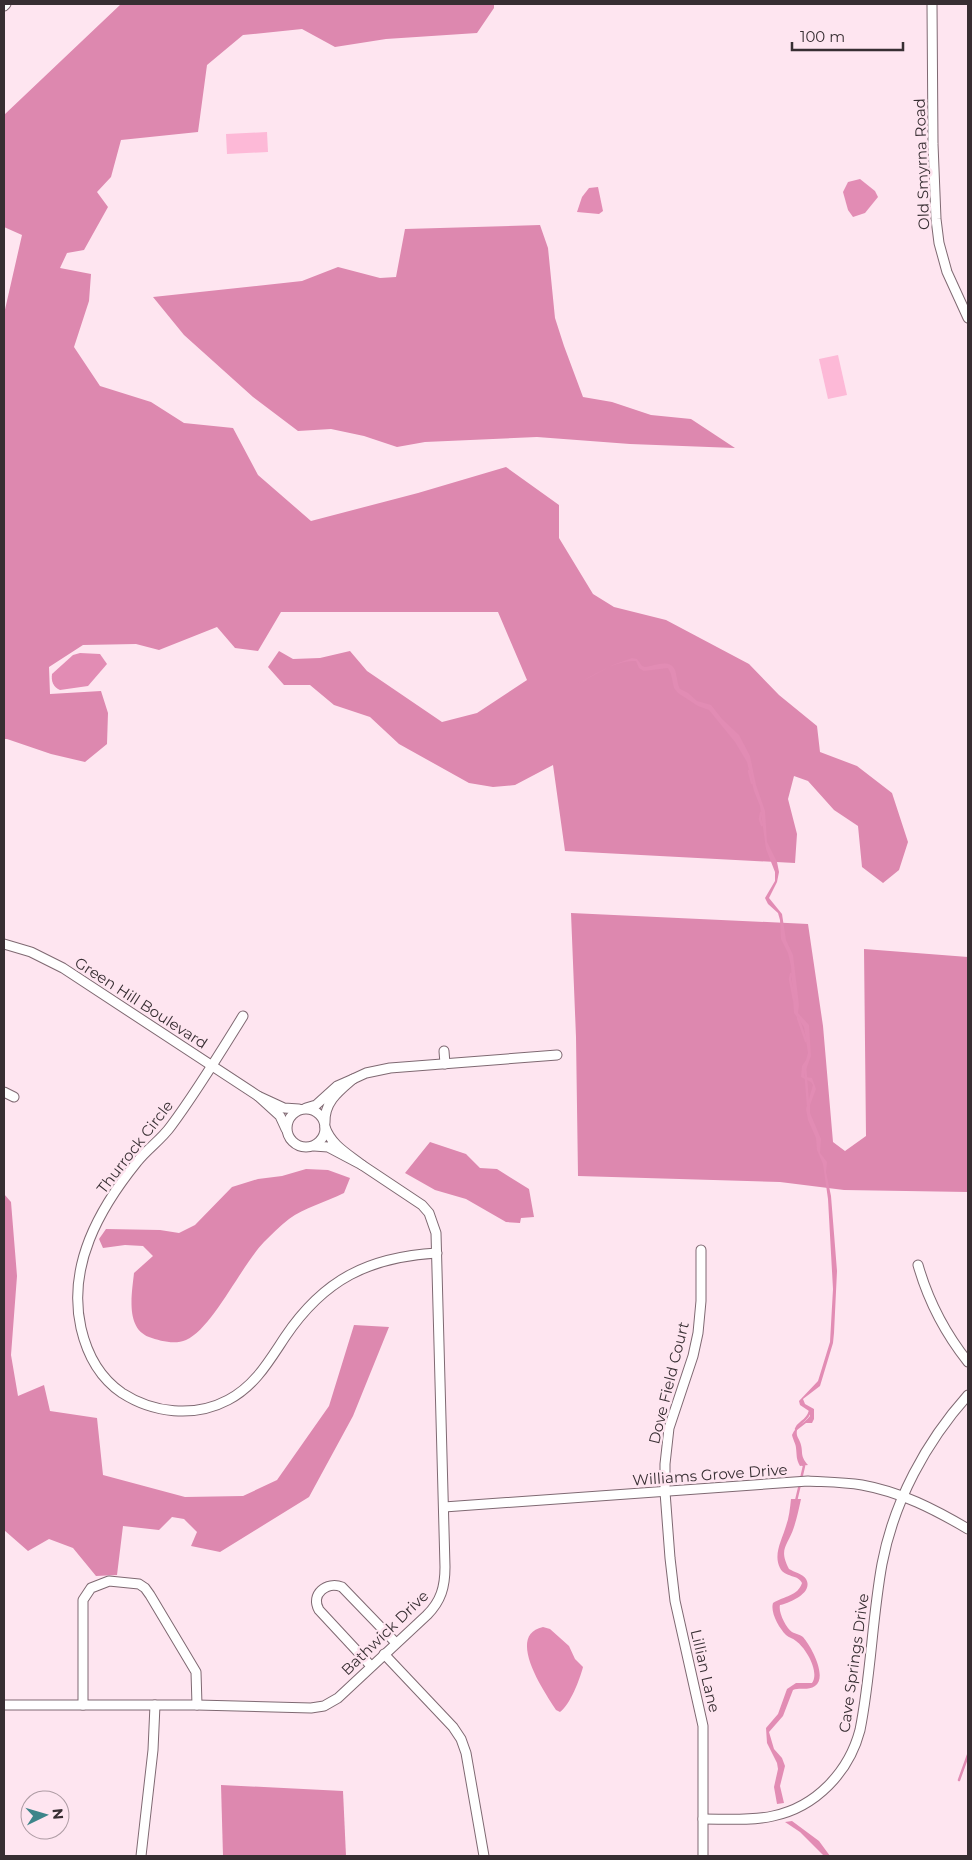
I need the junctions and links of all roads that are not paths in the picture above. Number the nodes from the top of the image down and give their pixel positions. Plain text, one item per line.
1 (932, 4) edge
2 (968, 318) edge
3 (4, 944) edge
4 (243, 1016) dead end
5 (444, 1051) dead end
6 (557, 1055) dead end
7 (445, 1064) junction
8 (211, 1066) junction
9 (354, 1079) junction
10 (4, 1092) edge
11 (258, 1096) junction
12 (14, 1097) dead end
13 (303, 1109) junction
14 (325, 1125) junction
15 (288, 1133) junction
16 (311, 1146) junction
17 (362, 1164) junction
18 (701, 1250) dead end
19 (437, 1253) junction
20 (918, 1265) dead end
21 (968, 1362) edge
22 (968, 1395) edge
23 (665, 1492) junction
24 (904, 1496) junction
25 (444, 1506) junction
26 (968, 1529) edge
27 (396, 1643) junction
28 (384, 1654) junction
29 (372, 1666) junction
30 (4, 1705) edge
31 (83, 1705) junction
32 (155, 1705) junction
33 (197, 1705) junction
34 (703, 1819) junction
35 (141, 1856) edge
36 (484, 1856) edge
37 (703, 1856) edge

1 - 2 street, Old Smyrna Road
3 - 8 street, Green Hill Boulevard
4 - 8 street, Thurrock Circle
5 - 7 street
6 - 7 street
7 - 9 street
8 - 11 street, Green Hill Boulevard
8 - 19 street, Thurrock Circle
9 - 13 street
9 - 14 street
10 - 12 street
11 - 13 street, Green Hill Boulevard
11 - 15 street, Green Hill Boulevard
13 - 14 street
13 - 15 street
14 - 16 street
14 - 17 street, Bathwick Drive
15 - 16 street
16 - 17 street, Bathwick Drive
17 - 19 street, Bathwick Drive
18 - 23 street, Dove Field Court
19 - 25 street, Bathwick Drive
20 - 21 street
22 - 24 street, Cave Springs Drive
23 - 24 street, Williams Grove Drive
23 - 25 street, Williams Grove Drive
23 - 34 street, Lillian Lane
24 - 26 street, Williams Grove Drive
24 - 34 street, Cave Springs Drive
25 - 27 street, Bathwick Drive
27 - 28 street, Bathwick Drive
27 - 29 street
28 - 29 street, Bathwick Drive
28 - 36 street
29 - 33 street, Bathwick Drive
30 - 31 street, Bathwick Drive
31 - 32 street, Bathwick Drive
31 - 33 street
32 - 33 street, Bathwick Drive
32 - 35 street
34 - 37 street, Lillian Lane

